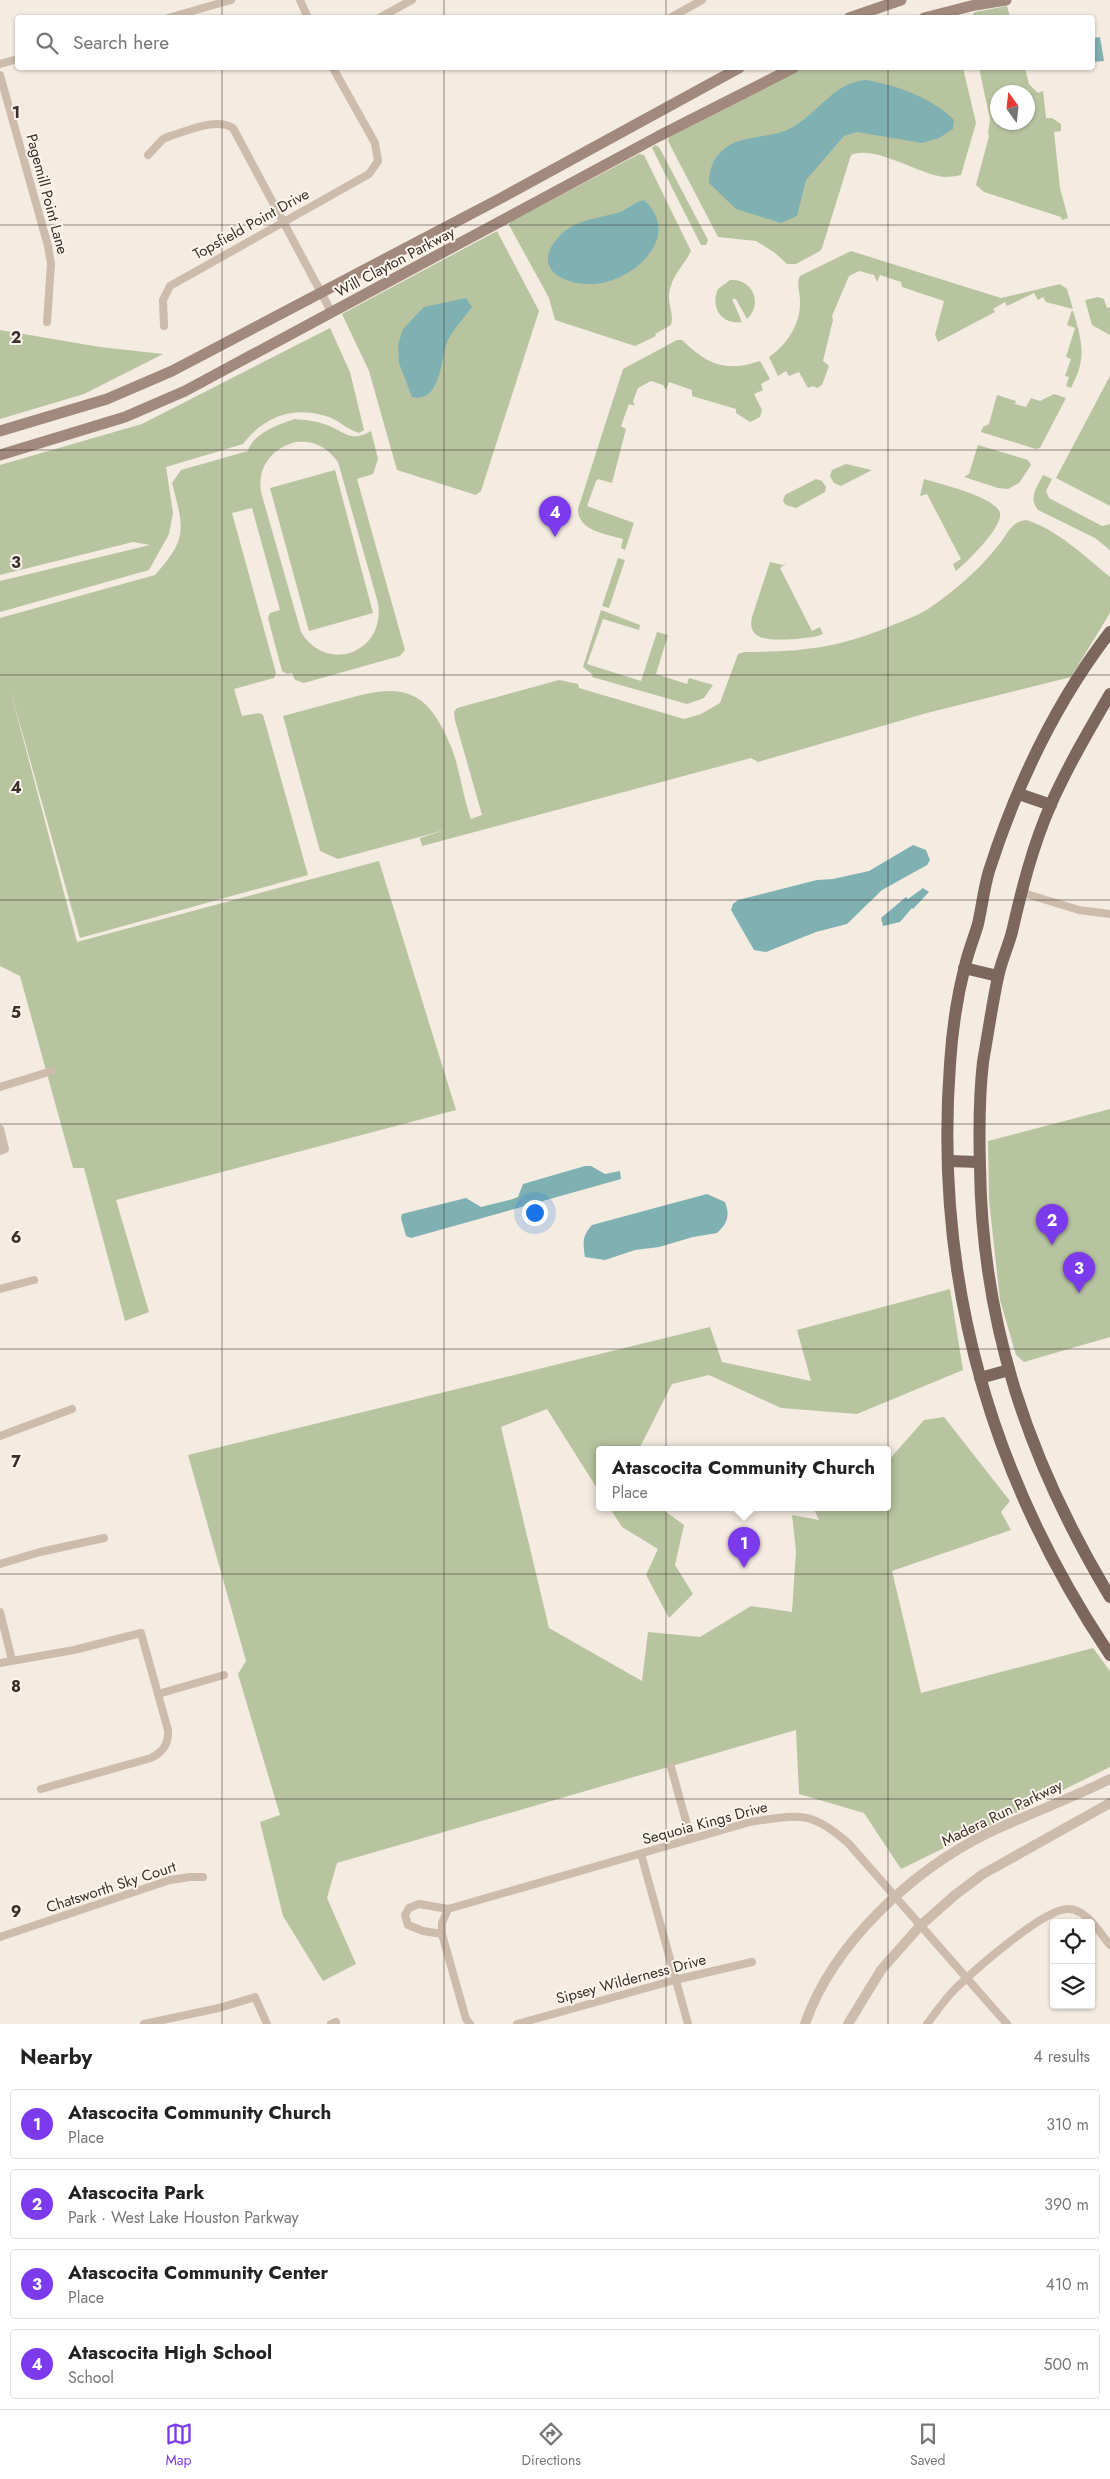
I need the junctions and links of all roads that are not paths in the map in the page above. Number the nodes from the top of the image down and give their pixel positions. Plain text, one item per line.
1 (231, 0) edge
2 (300, 0) edge
3 (412, 0) edge
4 (702, 0) edge
5 (901, 0) edge
6 (1006, 0) edge
7 (956, 4) edge
8 (178, 15) edge
9 (307, 15) edge
10 (384, 15) edge
11 (675, 15) edge
12 (858, 15) edge
13 (931, 15) edge
14 (15, 60) edge
15 (0, 64) edge
16 (334, 70) edge
17 (735, 70) edge
18 (789, 70) edge
19 (0, 75) edge
20 (148, 155) dead end
21 (487, 205) junction
22 (284, 221) junction
23 (498, 223) junction
24 (322, 292) junction
25 (332, 313) junction
26 (47, 322) dead end
27 (164, 326) dead end
28 (0, 431) edge
29 (0, 455) edge
30 (1110, 632) edge
31 (1110, 694) edge
32 (1019, 794) junction
33 (1051, 805) junction
34 (1020, 892) junction
35 (1110, 914) edge
36 (964, 968) junction
37 (998, 976) junction
38 (52, 1071) dead end
39 (0, 1087) edge
40 (0, 1129) edge
41 (2, 1150) edge
42 (948, 1161) junction
43 (979, 1162) junction
44 (34, 1280) dead end
45 (0, 1289) edge
46 (1009, 1370) junction
47 (980, 1378) junction
48 (72, 1408) dead end
49 (0, 1436) edge
50 (104, 1538) dead end
51 (0, 1564) edge
52 (1110, 1597) edge
53 (0, 1612) edge
54 (1110, 1655) edge
55 (12, 1660) junction
56 (0, 1663) edge
57 (224, 1675) dead end
58 (158, 1694) junction
59 (671, 1767) dead end
60 (1110, 1779) edge
61 (41, 1789) dead end
62 (1110, 1803) edge
63 (690, 1839) junction
64 (641, 1854) junction
65 (203, 1877) dead end
66 (895, 1898) junction
67 (448, 1909) junction
68 (920, 1926) junction
69 (442, 1934) junction
70 (0, 1937) edge
71 (1110, 1945) edge
72 (752, 1962) dead end
73 (967, 1978) junction
74 (675, 1980) junction
75 (144, 2024) edge
76 (267, 2024) edge
77 (470, 2024) edge
78 (517, 2024) edge
79 (688, 2024) edge
80 (805, 2024) edge
81 (848, 2024) edge
82 (927, 2024) edge
83 (1006, 2024) edge

1 - 8 street
2 - 9 street
3 - 10 street
4 - 11 street
5 - 12 main road
6 - 7 main road
7 - 13 main road
14 - 15 street
16 - 22 street, Topsfield Point Drive
17 - 21 main road, Will Clayton Parkway
18 - 23 main road, Will Clayton Parkway
19 - 26 street, Pagemill Point Lane
20 - 22 street
21 - 23 main road
21 - 24 main road, Will Clayton Parkway
22 - 24 street
22 - 27 street, Topsfield Point Drive
23 - 25 main road, Will Clayton Parkway
24 - 25 street
24 - 28 main road, Will Clayton Parkway
25 - 29 main road, Will Clayton Parkway
30 - 32 main road
31 - 33 main road
32 - 33 main road
32 - 36 main road
33 - 34 main road
34 - 35 street
34 - 37 main road
36 - 37 main road
36 - 42 main road
37 - 43 main road
38 - 39 street
40 - 41 street
42 - 43 main road
42 - 47 main road
43 - 46 main road
44 - 45 street
46 - 47 main road
46 - 52 main road
47 - 54 main road
48 - 49 street
50 - 51 street
53 - 55 street
55 - 56 street
55 - 58 street
57 - 58 street
58 - 61 street
59 - 63 street
60 - 66 street, Madera Run Parkway
62 - 68 street
63 - 64 street, Sequoia Kings Drive
63 - 66 street, Sequoia Kings Drive
64 - 67 street, Sequoia Kings Drive
64 - 74 street
65 - 70 street, Chatsworth Sky Court
66 - 68 street, Sequoia Kings Drive
66 - 80 street, Madera Run Parkway
67 - 69 street
67 - 69 street, Sequoia Kings Drive
68 - 73 street, Sequoia Kings Drive
68 - 81 street
69 - 77 street
71 - 73 street
72 - 74 street, Sipsey Wilderness Drive
73 - 82 street
73 - 83 street, Sequoia Kings Drive
74 - 78 street, Sipsey Wilderness Drive
74 - 79 street
75 - 76 street

